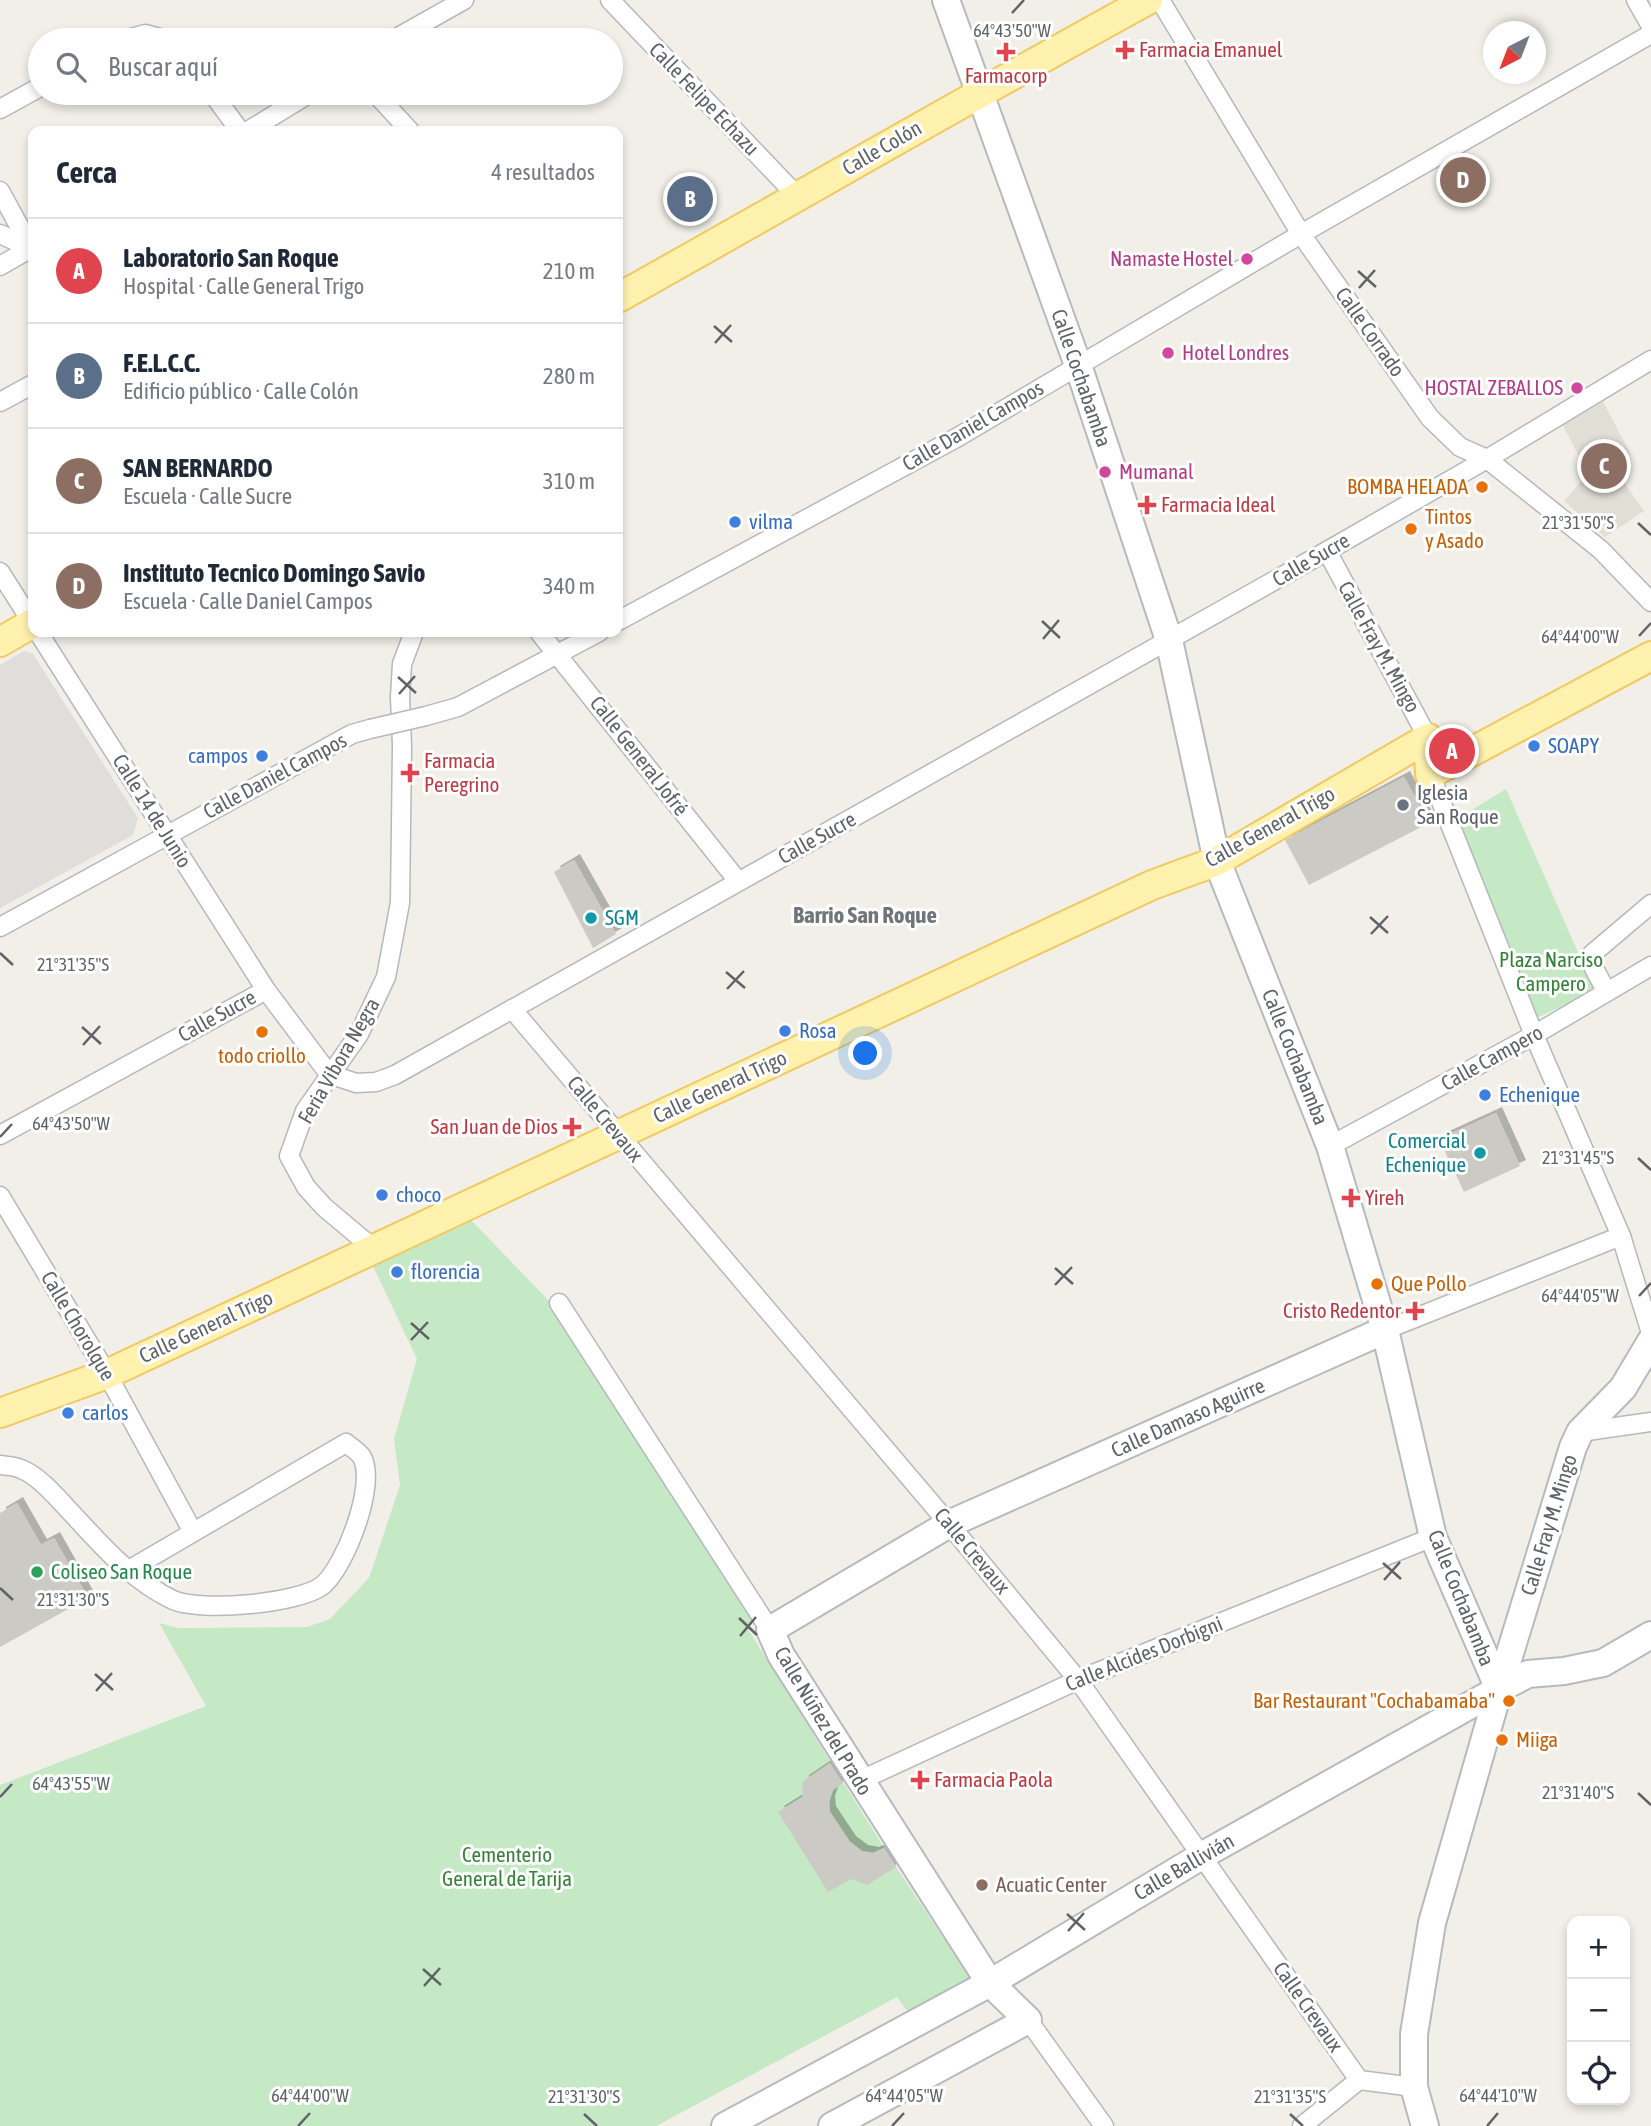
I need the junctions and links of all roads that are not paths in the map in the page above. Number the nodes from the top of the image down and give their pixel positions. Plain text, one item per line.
1 (464, 0) edge
2 (610, 0) edge
3 (946, 0) edge
4 (1148, 0) edge
5 (1160, 0) edge
6 (1636, 0) edge
7 (1651, 26) edge
8 (414, 28) edge
9 (1651, 34) edge
10 (978, 92) junction
11 (28, 94) edge
12 (221, 105) edge
13 (290, 105) edge
14 (385, 105) edge
15 (0, 110) edge
16 (236, 126) edge
17 (256, 126) edge
18 (405, 126) edge
19 (0, 191) edge
20 (798, 197) junction
21 (0, 234) edge
22 (1301, 234) junction
23 (28, 239) edge
24 (28, 246) edge
25 (28, 251) edge
26 (0, 266) edge
27 (623, 295) edge
28 (1651, 360) edge
29 (1078, 365) junction
30 (28, 387) edge
31 (0, 402) edge
32 (1487, 459) junction
33 (1327, 551) junction
34 (0, 572) edge
35 (1651, 602) edge
36 (28, 615) edge
37 (623, 618) edge
38 (28, 626) edge
39 (41, 637) edge
40 (412, 637) edge
41 (543, 637) edge
42 (589, 637) edge
43 (1169, 640) junction
44 (0, 642) edge
45 (558, 654) junction
46 (1651, 656) edge
47 (1428, 737) junction
48 (1430, 774) junction
49 (166, 834) junction
50 (1217, 860) junction
51 (738, 881) junction
52 (1651, 904) edge
53 (0, 927) edge
54 (1651, 966) edge
55 (267, 990) junction
56 (1606, 991) junction
57 (512, 1009) junction
58 (1534, 1035) junction
59 (329, 1074) junction
60 (618, 1134) junction
61 (0, 1135) edge
62 (1331, 1146) junction
63 (0, 1196) edge
64 (1621, 1236) junction
65 (374, 1249) junction
66 (559, 1303) dead end
67 (1385, 1330) junction
68 (1651, 1333) edge
69 (1651, 1341) edge
70 (107, 1374) junction
71 (0, 1413) edge
72 (1651, 1422) edge
73 (1580, 1432) junction
74 (0, 1465) edge
75 (949, 1524) junction
76 (192, 1532) junction
77 (1433, 1537) junction
78 (127, 1571) junction
79 (770, 1630) junction
80 (1651, 1635) edge
81 (1078, 1680) junction
82 (1499, 1689) junction
83 (859, 1781) junction
84 (1203, 1855) junction
85 (990, 1983) junction
86 (1028, 2020) junction
87 (1359, 2080) junction
88 (1414, 2087) junction
89 (869, 2117) edge
90 (725, 2126) edge
91 (832, 2126) edge
92 (1104, 2126) edge
93 (1302, 2126) edge
94 (1425, 2126) edge

1 - 8 street
2 - 20 street, Calle Felipe Echazu
3 - 10 street, Calle Cochabamba
4 - 10 main road, Calle Colón
5 - 22 street, Calle Corrado
6 - 7 street
9 - 22 street, Calle Daniel Campos
10 - 20 main road, Calle Colón
10 - 29 street, Calle Cochabamba
11 - 15 street
12 - 16 street
13 - 17 street
14 - 18 street
19 - 23 street
20 - 27 main road, Calle Colón
21 - 24 street
22 - 29 street, Calle Daniel Campos
22 - 32 street, Calle Corrado
25 - 26 street
28 - 32 street, Calle Sucre
29 - 37 street, Calle Daniel Campos
29 - 43 street, Calle Cochabamba
30 - 31 street
32 - 33 street, Calle Sucre
32 - 35 street, Calle Corrado
33 - 43 street, Calle Sucre
33 - 47 street, Calle Fray M. Mingo
34 - 36 street
38 - 44 main road
39 - 49 street, Calle 14 de Junio
40 - 59 street, Feria Vibora Negra
41 - 45 street, Calle General Jofré
42 - 45 street, Calle Daniel Campos
43 - 50 street, Calle Cochabamba
43 - 51 street, Calle Sucre
45 - 49 street, Calle Daniel Campos, bridge
45 - 51 street, Calle General Jofré
46 - 48 main road
47 - 48 main road, Calle Fray M. Mingo
47 - 50 main road, Calle General Trigo
48 - 58 street, Calle Fray M. Mingo
49 - 53 street, Calle Daniel Campos
49 - 55 street, Calle 14 de Junio
50 - 60 main road, Calle General Trigo
50 - 62 street, Calle Cochabamba
51 - 57 street, Calle Sucre
52 - 56 street
54 - 56 street, Calle Campero
55 - 59 street, Calle Sucre
55 - 61 street, Calle Sucre
56 - 58 street, Calle Campero
57 - 59 street, Calle Sucre
57 - 60 street, Calle Crevaux
58 - 62 street, Calle Campero
58 - 64 street, Calle Fray M. Mingo
59 - 65 street, Feria Vibora Negra
60 - 65 main road, Calle General Trigo
60 - 75 street, Calle Crevaux
62 - 67 street, Calle Cochabamba
63 - 70 street, Calle Chorolque
64 - 67 street, Calle Damaso Aguirre
64 - 68 street, Calle Fray M. Mingo
65 - 70 main road, Calle General Trigo
66 - 79 street, Calle Núñez del Prado
67 - 75 street, Calle Damaso Aguirre
67 - 77 street, Calle Cochabamba
69 - 73 street, Calle Fray M. Mingo
70 - 71 main road, Calle General Trigo
70 - 76 street, Calle Chorolque
72 - 73 street
73 - 82 street, Calle Fray M. Mingo
74 - 78 street
75 - 79 street, Calle Damaso Aguirre
75 - 81 street, Calle Crevaux
76 - 78 street
76 - 78 street
77 - 81 street, Calle Alcides Dorbigni
77 - 82 street, Calle Cochabamba
79 - 83 street, Calle Núñez del Prado
80 - 82 street, Calle Ballivián
81 - 83 street, Calle Alcides Dorbigni
81 - 84 street, Calle Crevaux
82 - 84 street, Calle Ballivián
82 - 88 street, Calle Cochabamba
83 - 85 street, Calle Núñez del Prado
84 - 85 street, Calle Ballivián
84 - 87 street, Calle Crevaux
85 - 86 street, Calle Núñez del Prado
85 - 90 street, Calle Ballivián
86 - 89 street
86 - 92 street, Calle Núñez del Prado
87 - 88 street
87 - 93 street
88 - 94 street, Calle Cochabamba
89 - 91 street

